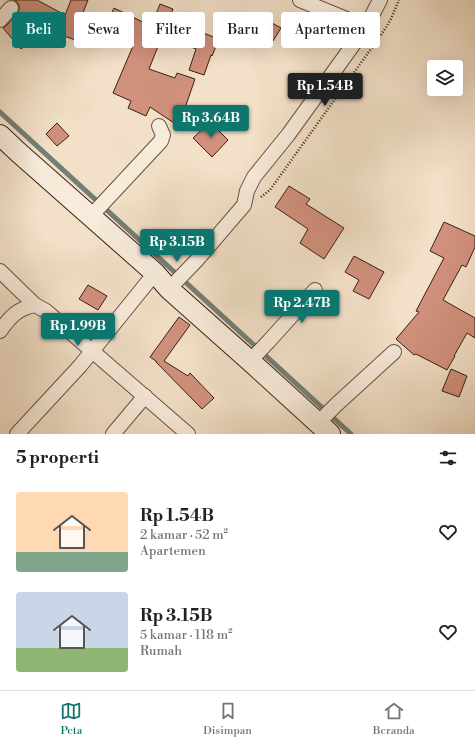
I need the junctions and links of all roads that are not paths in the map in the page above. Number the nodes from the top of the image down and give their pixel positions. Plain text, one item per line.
1 (380, 0) edge
2 (305, 1) edge
3 (11, 8) dead end
4 (331, 12) edge
5 (374, 12) edge
6 (0, 20) edge
7 (351, 48) edge
8 (159, 126) dead end
9 (0, 135) edge
10 (94, 212) junction
11 (0, 271) edge
12 (155, 273) junction
13 (172, 286) junction
14 (315, 290) dead end
15 (35, 305) junction
16 (0, 331) edge
17 (92, 351) junction
18 (394, 352) dead end
19 (254, 357) junction
20 (145, 396) junction
21 (324, 424) edge
22 (18, 434) edge
23 (113, 434) edge
24 (188, 434) edge

1 - 5 street
2 - 4 street
3 - 6 street
7 - 13 street
8 - 10 street
9 - 10 street
10 - 12 street
11 - 15 street
12 - 13 street
12 - 17 street
13 - 19 street
14 - 19 street
15 - 16 street
15 - 17 street
17 - 20 street
17 - 22 street
18 - 21 street
19 - 21 street
20 - 23 street
20 - 24 street

